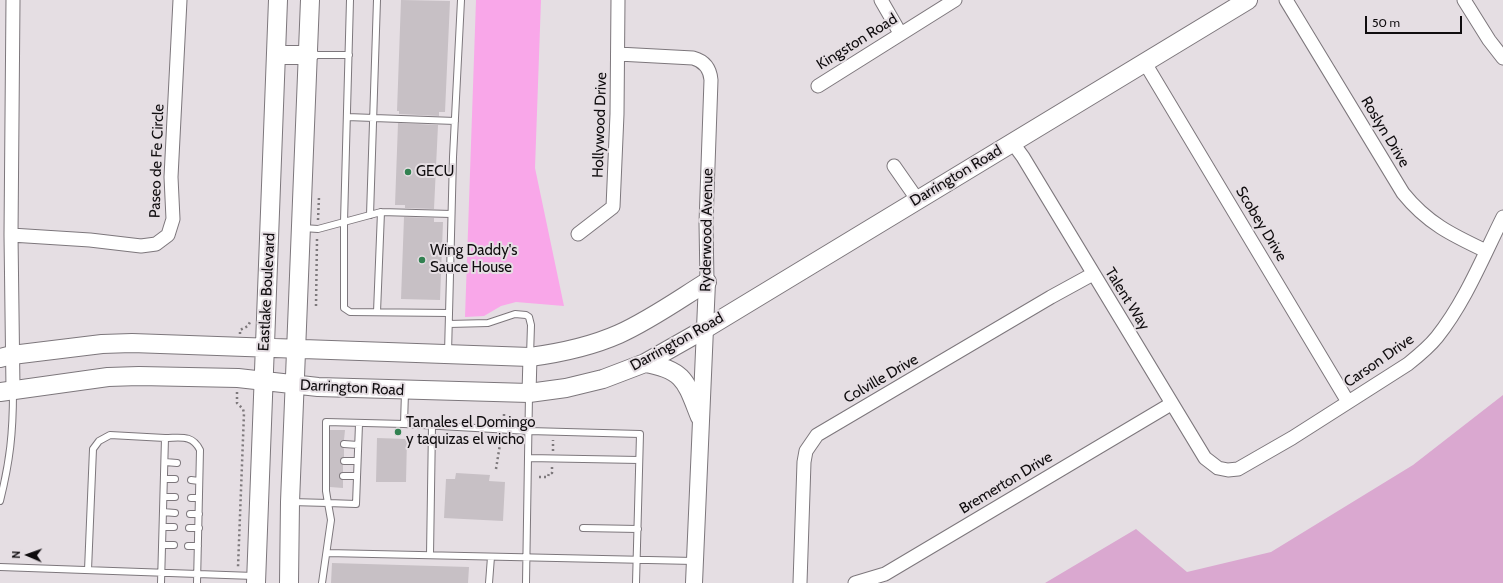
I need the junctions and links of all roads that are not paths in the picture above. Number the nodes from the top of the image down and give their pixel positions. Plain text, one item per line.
1 (13, 0) edge
2 (180, 0) edge
3 (278, 0) edge
4 (310, 0) edge
5 (350, 0) edge
6 (377, 0) edge
7 (461, 0) edge
8 (618, 0) edge
9 (881, 0) edge
10 (955, 0) edge
11 (1248, 0) edge
12 (1286, 0) edge
13 (1464, 0) edge
14 (900, 33) junction
15 (349, 54) junction
16 (618, 54) junction
17 (276, 55) junction
18 (309, 55) junction
19 (1503, 58) edge
20 (1145, 63) junction
21 (818, 86) dead end
22 (347, 117) junction
23 (373, 118) junction
24 (455, 121) junction
25 (1012, 142) junction
26 (894, 166) dead end
27 (917, 199) junction
28 (381, 212) junction
29 (451, 214) junction
30 (370, 215) junction
31 (1503, 217) edge
32 (344, 222) junction
33 (302, 228) junction
34 (578, 234) dead end
35 (11, 235) junction
36 (1486, 251) junction
37 (1093, 274) junction
38 (707, 282) junction
39 (377, 312) junction
40 (449, 313) junction
41 (449, 324) junction
42 (705, 329) junction
43 (264, 347) junction
44 (298, 349) junction
45 (448, 355) junction
46 (6, 356) edge
47 (530, 357) junction
48 (645, 363) junction
49 (263, 381) junction
50 (296, 385) junction
51 (405, 390) junction
52 (7, 391) edge
53 (529, 393) junction
54 (1348, 402) junction
55 (1171, 404) junction
56 (700, 417) junction
57 (359, 424) junction
58 (404, 424) junction
59 (432, 426) junction
60 (529, 431) junction
61 (165, 438) junction
62 (344, 444) dead end
63 (358, 445) junction
64 (528, 458) junction
65 (639, 460) junction
66 (344, 461) dead end
67 (357, 461) junction
68 (165, 462) junction
69 (177, 463) dead end
70 (192, 463) dead end
71 (199, 463) junction
72 (1218, 468) joint
73 (343, 476) dead end
74 (357, 476) junction
75 (164, 479) junction
76 (175, 480) dead end
77 (191, 480) dead end
78 (199, 481) junction
79 (164, 497) junction
80 (175, 497) dead end
81 (191, 498) dead end
82 (199, 498) junction
83 (0, 501) edge
84 (290, 502) junction
85 (328, 503) junction
86 (163, 512) junction
87 (175, 513) dead end
88 (190, 514) dead end
89 (199, 514) junction
90 (163, 526) junction
91 (174, 527) dead end
92 (189, 528) dead end
93 (199, 528) junction
94 (583, 528) dead end
95 (638, 529) junction
96 (162, 545) junction
97 (174, 545) dead end
98 (188, 546) dead end
99 (198, 546) junction
100 (327, 553) junction
101 (430, 556) junction
102 (491, 557) junction
103 (527, 558) junction
104 (637, 560) junction
105 (694, 561) junction
106 (0, 566) edge
107 (88, 570) junction
108 (161, 573) junction
109 (197, 574) junction
110 (256, 580) edge
111 (161, 583) edge
112 (197, 583) edge
113 (289, 583) edge
114 (322, 583) edge
115 (489, 583) edge
116 (526, 583) edge
117 (636, 583) edge
118 (694, 583) edge
119 (800, 583) edge
120 (855, 583) edge

1 - 35 street
2 - 35 street, Paseo de Fe Circle
3 - 17 main road, Eastlake Boulevard
4 - 18 main road
5 - 15 lane
6 - 23 lane
7 - 24 lane
8 - 16 street, Hollywood Drive
9 - 14 street
10 - 14 street, Kingston Road
11 - 20 main road, Darrington Road
12 - 36 street, Roslyn Drive
13 - 19 street
14 - 21 street, Kingston Road
15 - 18 lane
15 - 22 lane
16 - 34 street, Hollywood Drive
16 - 38 street, Ryderwood Avenue
17 - 18 main road
17 - 43 main road, Eastlake Boulevard
18 - 33 main road
20 - 25 main road, Darrington Road
20 - 54 street, Scobey Drive
22 - 23 lane
22 - 32 lane
23 - 24 lane
23 - 30 lane
24 - 29 lane
25 - 27 main road, Darrington Road
25 - 37 street, Talent Way
26 - 27 street
27 - 42 main road, Darrington Road
28 - 29 lane
28 - 30 lane
28 - 39 lane
29 - 40 lane
30 - 32 lane
31 - 36 street, Carson Drive
32 - 33 lane
32 - 39 lane
33 - 44 main road
35 - 46 street
36 - 54 street, Carson Drive
37 - 55 street, Talent Way
37 - 119 street, Colville Drive
38 - 42 street, Ryderwood Avenue
38 - 47 main road
39 - 40 lane
40 - 41 lane
41 - 45 lane
41 - 47 lane
42 - 48 main road, Darrington Road
42 - 56 street, Ryderwood Avenue
43 - 44 main road
43 - 46 main road
43 - 49 main road, Eastlake Boulevard
44 - 45 main road
44 - 50 main road
45 - 47 main road
46 - 52 street
47 - 53 street
48 - 53 main road, Darrington Road
48 - 56 main road
49 - 50 main road, Darrington Road
49 - 52 main road, Darrington Road
49 - 110 main road, Eastlake Boulevard
50 - 51 main road, Darrington Road
50 - 84 main road
51 - 53 main road, Darrington Road
51 - 58 lane
52 - 83 lane
53 - 60 lane
54 - 72 street, Carson Drive
55 - 72 street, Talent Way
55 - 120 street, Bremerton Drive
56 - 105 street, Ryderwood Avenue
57 - 58 lane
57 - 63 lane
57 - 85 lane
58 - 59 lane
59 - 60 lane
59 - 101 lane
60 - 64 lane
60 - 65 lane
61 - 68 lane
61 - 71 lane
61 - 107 lane
62 - 63 lane
63 - 67 lane
64 - 65 lane
64 - 103 lane
65 - 95 lane
66 - 67 lane
67 - 74 lane
68 - 69 lane
68 - 75 lane
70 - 71 lane
71 - 78 lane
73 - 74 lane
74 - 85 lane
75 - 76 lane
75 - 79 lane
77 - 78 lane
78 - 82 lane
79 - 80 lane
79 - 86 lane
81 - 82 lane
82 - 89 lane
84 - 85 lane
84 - 113 main road
85 - 100 lane
86 - 87 lane
86 - 90 lane
88 - 89 lane
89 - 93 lane
90 - 91 lane
90 - 96 lane
92 - 93 lane
93 - 99 lane
94 - 95 lane
95 - 104 lane
96 - 97 lane
96 - 108 lane
98 - 99 lane
99 - 109 lane
100 - 101 lane
100 - 114 lane
101 - 102 lane
102 - 103 lane
102 - 115 lane
103 - 104 lane
103 - 116 lane
104 - 105 lane
104 - 117 lane
105 - 118 street, Ryderwood Avenue
106 - 107 lane
107 - 108 lane
108 - 109 lane
108 - 111 lane
109 - 110 lane
109 - 112 lane

